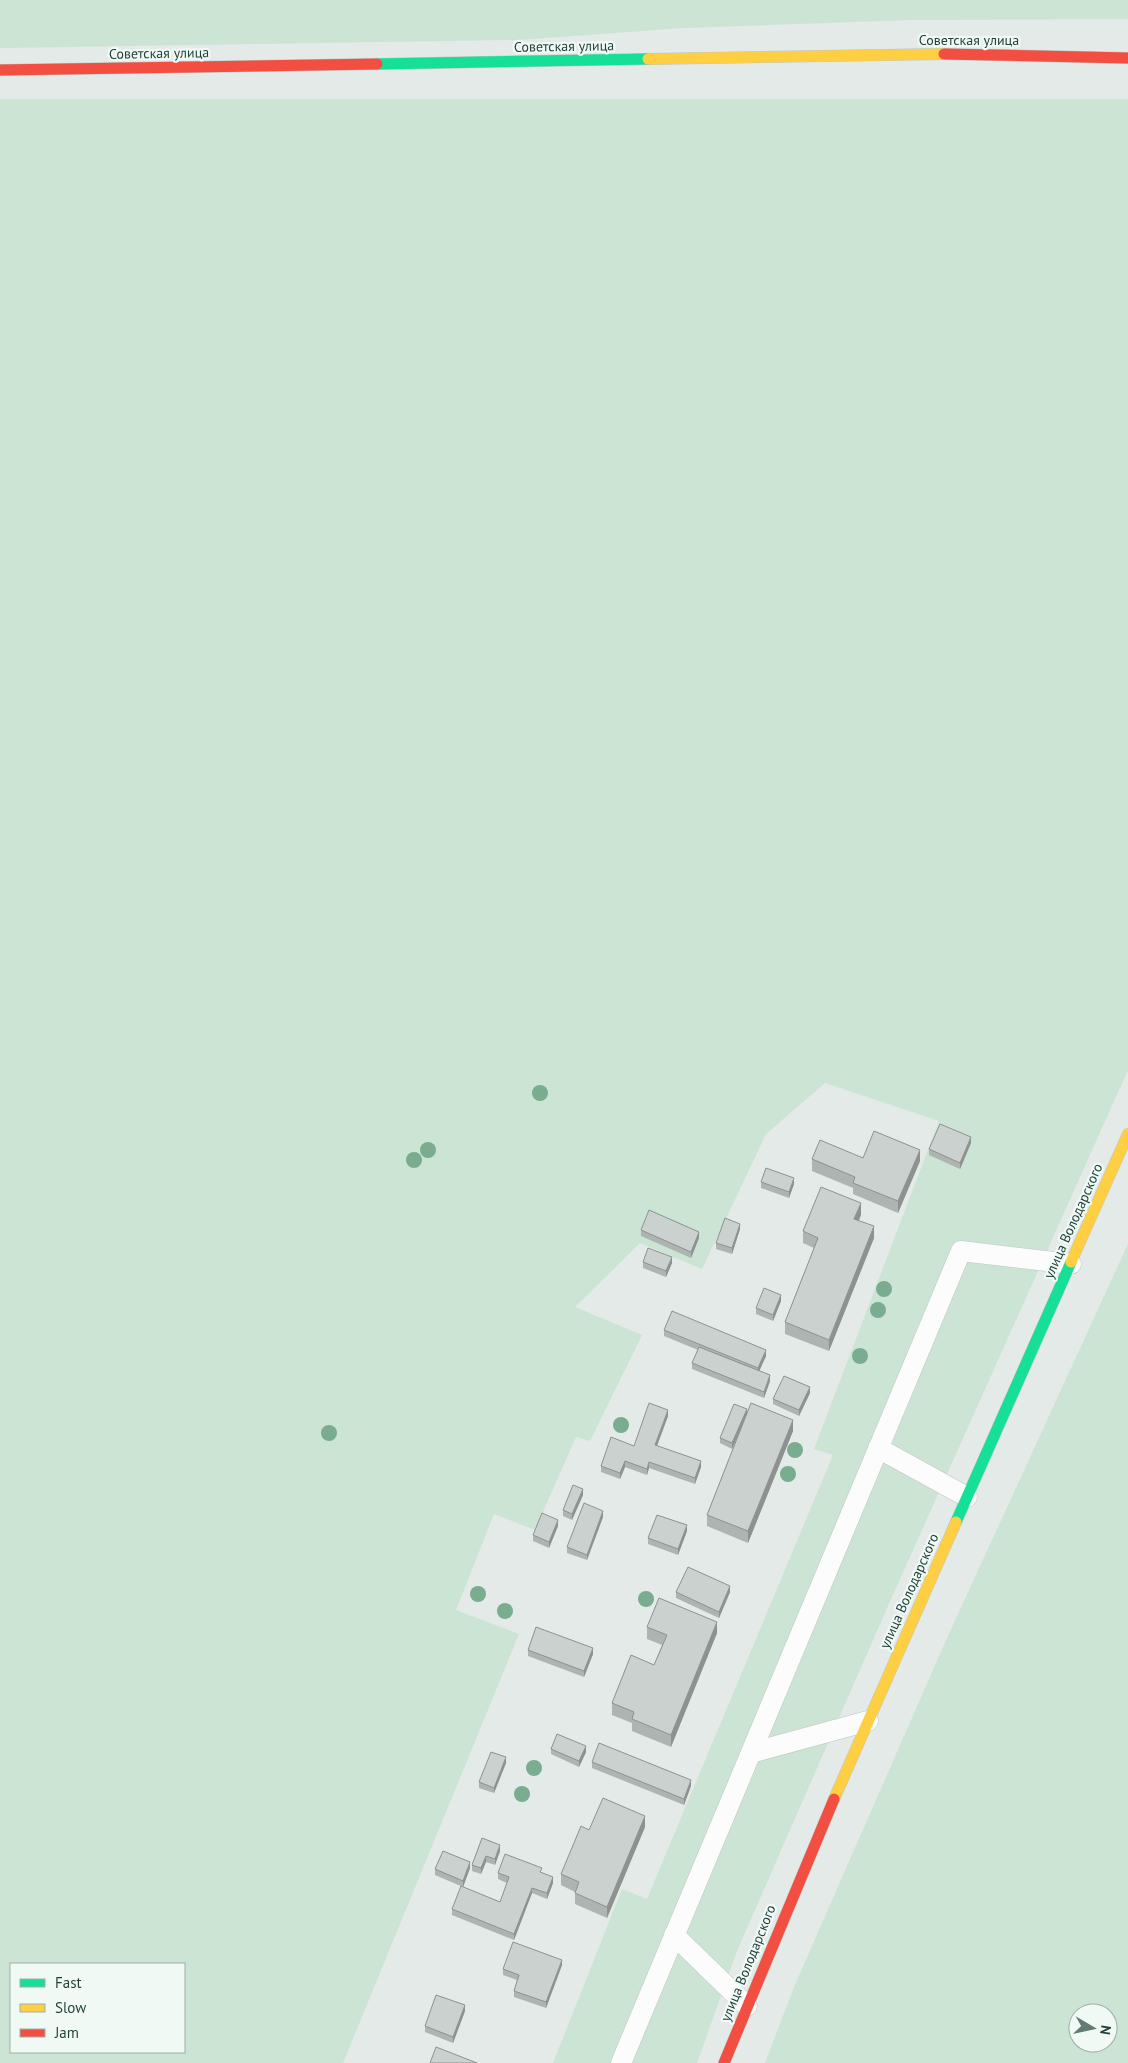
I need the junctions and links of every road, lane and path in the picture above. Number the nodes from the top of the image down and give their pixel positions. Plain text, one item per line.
1 (1128, 58) edge
2 (0, 70) edge
3 (1128, 1134) edge
4 (1071, 1264) junction
5 (878, 1448) junction
6 (967, 1497) junction
7 (868, 1721) junction
8 (751, 1753) junction
9 (674, 1935) junction
10 (747, 2006) junction
11 (622, 2063) edge
12 (724, 2063) edge

1 - 2 street, Советская улица
3 - 4 street, улица Володарского
4 - 5 lane
4 - 6 street, улица Володарского
5 - 6 lane
5 - 8 lane
6 - 7 street, улица Володарского
7 - 8 lane
7 - 10 street, улица Володарского
8 - 9 lane
9 - 10 lane
9 - 11 lane
10 - 12 street, улица Володарского

